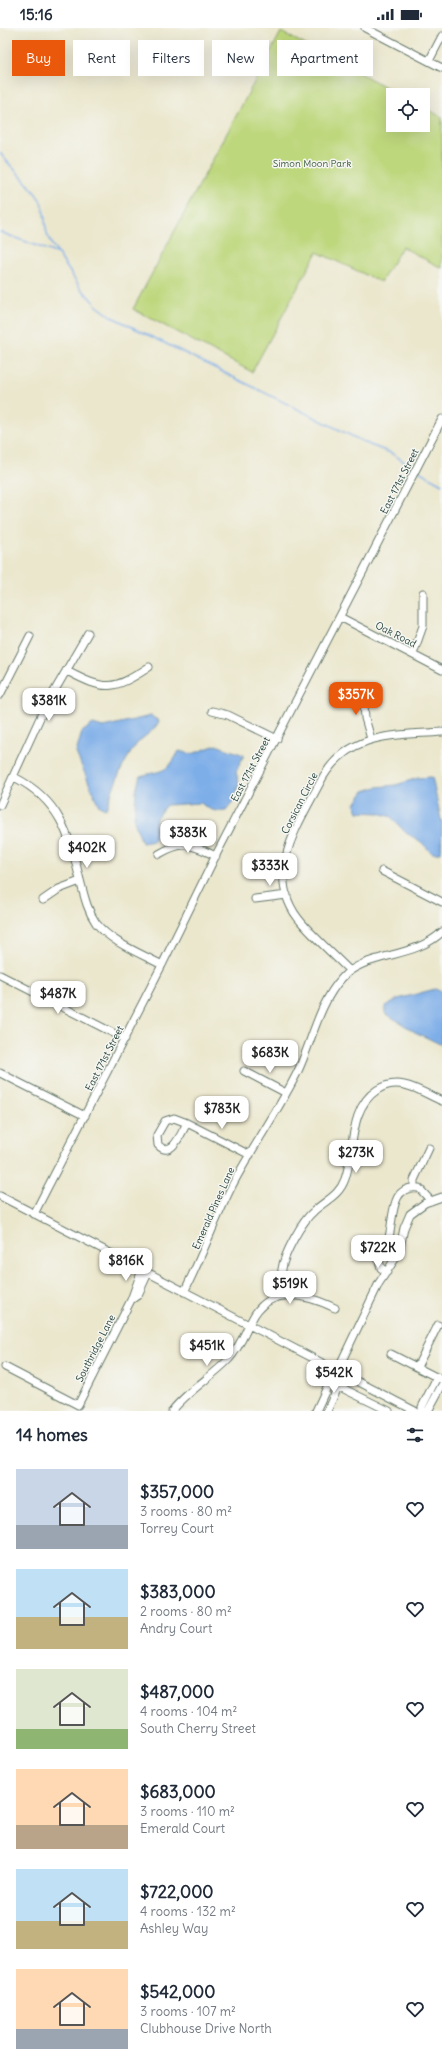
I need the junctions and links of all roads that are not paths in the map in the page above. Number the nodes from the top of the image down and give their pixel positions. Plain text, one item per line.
1 (365, 28) edge
2 (442, 36) edge
3 (429, 61) junction
4 (442, 68) edge
5 (442, 419) edge
6 (423, 593) dead end
7 (340, 617) junction
8 (88, 634) dead end
9 (30, 636) dead end
10 (413, 654) junction
11 (149, 667) dead end
12 (442, 670) edge
13 (67, 671) junction
14 (363, 690) dead end
15 (0, 695) edge
16 (212, 711) dead end
17 (442, 732) edge
18 (277, 739) junction
19 (371, 739) junction
20 (14, 777) junction
21 (0, 805) edge
22 (159, 854) dead end
23 (216, 856) junction
24 (382, 871) dead end
25 (80, 881) junction
26 (287, 895) junction
27 (255, 899) dead end
28 (43, 900) dead end
29 (442, 902) edge
30 (442, 932) edge
31 (162, 965) junction
32 (350, 971) junction
33 (0, 975) edge
34 (125, 1039) junction
35 (244, 1071) dead end
36 (0, 1073) edge
37 (286, 1093) junction
38 (442, 1101) edge
39 (85, 1116) junction
40 (186, 1123) junction
41 (430, 1148) dead end
42 (250, 1155) junction
43 (414, 1187) junction
44 (0, 1196) edge
45 (442, 1197) edge
46 (431, 1201) junction
47 (34, 1214) junction
48 (145, 1271) junction
49 (387, 1272) junction
50 (184, 1292) junction
51 (284, 1296) junction
52 (335, 1308) dead end
53 (438, 1325) dead end
54 (250, 1326) junction
55 (391, 1354) dead end
56 (5, 1366) dead end
57 (417, 1367) junction
58 (336, 1370) junction
59 (439, 1379) edge
60 (442, 1385) edge
61 (387, 1410) edge
62 (172, 1411) edge
63 (316, 1411) edge
64 (327, 1411) edge
65 (415, 1411) edge
66 (422, 1411) edge
67 (428, 1411) edge

1 - 3 street
2 - 3 street
3 - 4 street
5 - 7 street, East 171st Street
6 - 10 street
7 - 10 street, Oak Road
7 - 18 street, East 171st Street
8 - 13 street
9 - 15 street
10 - 12 street, Oak Road
11 - 13 street
13 - 20 street
14 - 19 street
16 - 18 street
17 - 19 street, Corsican Circle
18 - 23 street, East 171st Street
19 - 26 street, Corsican Circle
20 - 21 street
20 - 25 street
22 - 23 street
23 - 31 street, East 171st Street
24 - 29 street
25 - 28 street
25 - 31 street
26 - 27 street
26 - 32 street, Corsican Circle
30 - 32 street, Emerald Pines Lane
31 - 34 street, East 171st Street
32 - 37 street, Emerald Pines Lane
33 - 34 street
34 - 39 street, East 171st Street
35 - 37 street
36 - 39 street
37 - 42 street, Emerald Pines Lane
38 - 51 street
39 - 47 street, East 171st Street
40 - 40 street
40 - 42 street
41 - 43 street
42 - 50 street, Emerald Pines Lane
43 - 46 street
43 - 49 street
44 - 47 street
45 - 46 street
46 - 49 street
47 - 48 street
48 - 50 street
48 - 56 street, Southridge Lane
49 - 58 street
50 - 54 street
51 - 52 street
51 - 54 street
53 - 57 street
54 - 58 street
54 - 62 street
55 - 57 street
57 - 59 street
58 - 63 street
58 - 65 street
59 - 66 street
60 - 67 street
61 - 64 street

